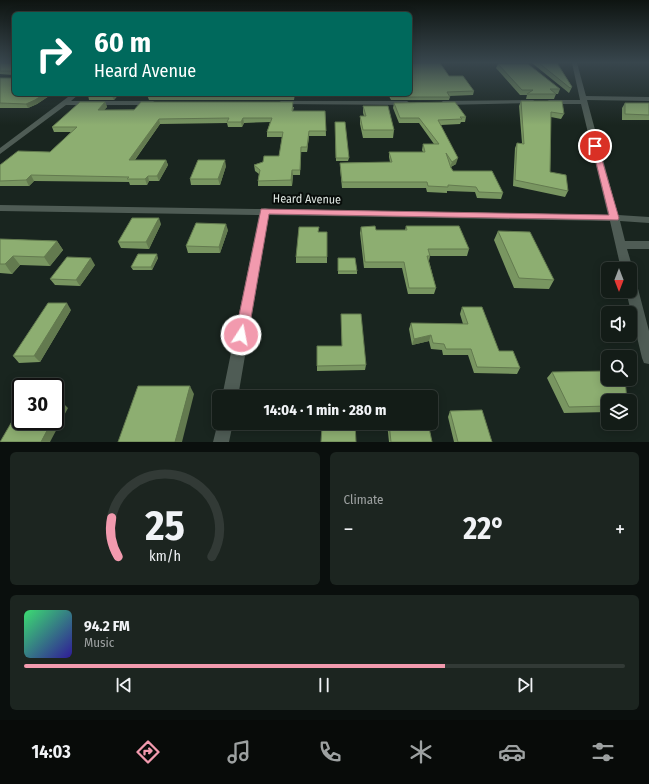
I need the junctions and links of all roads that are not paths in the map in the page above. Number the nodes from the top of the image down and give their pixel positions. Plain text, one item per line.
1 (580, 84) edge
2 (74, 96) edge
3 (376, 96) edge
4 (649, 99) edge
5 (584, 100) junction
6 (537, 102) edge
7 (545, 102) edge
8 (65, 103) junction
9 (161, 103) edge
10 (277, 103) edge
11 (418, 103) edge
12 (434, 103) edge
13 (378, 104) junction
14 (0, 152) edge
15 (0, 208) edge
16 (265, 211) junction
17 (614, 218) junction
18 (649, 220) edge
19 (621, 245) junction
20 (649, 245) edge
21 (625, 262) edge
22 (634, 298) edge
23 (649, 358) edge
24 (231, 390) edge
25 (224, 430) edge
26 (221, 442) edge

1 - 5 street
2 - 8 street
3 - 13 street
4 - 5 street
5 - 7 street
5 - 17 street
6 - 12 street
8 - 9 street
8 - 14 street
10 - 13 street
11 - 13 street
15 - 16 street, Heard Avenue
16 - 17 street, Heard Avenue
16 - 24 street
17 - 18 street, Heard Avenue
17 - 19 street
19 - 20 street
19 - 21 street
22 - 23 street
25 - 26 street

